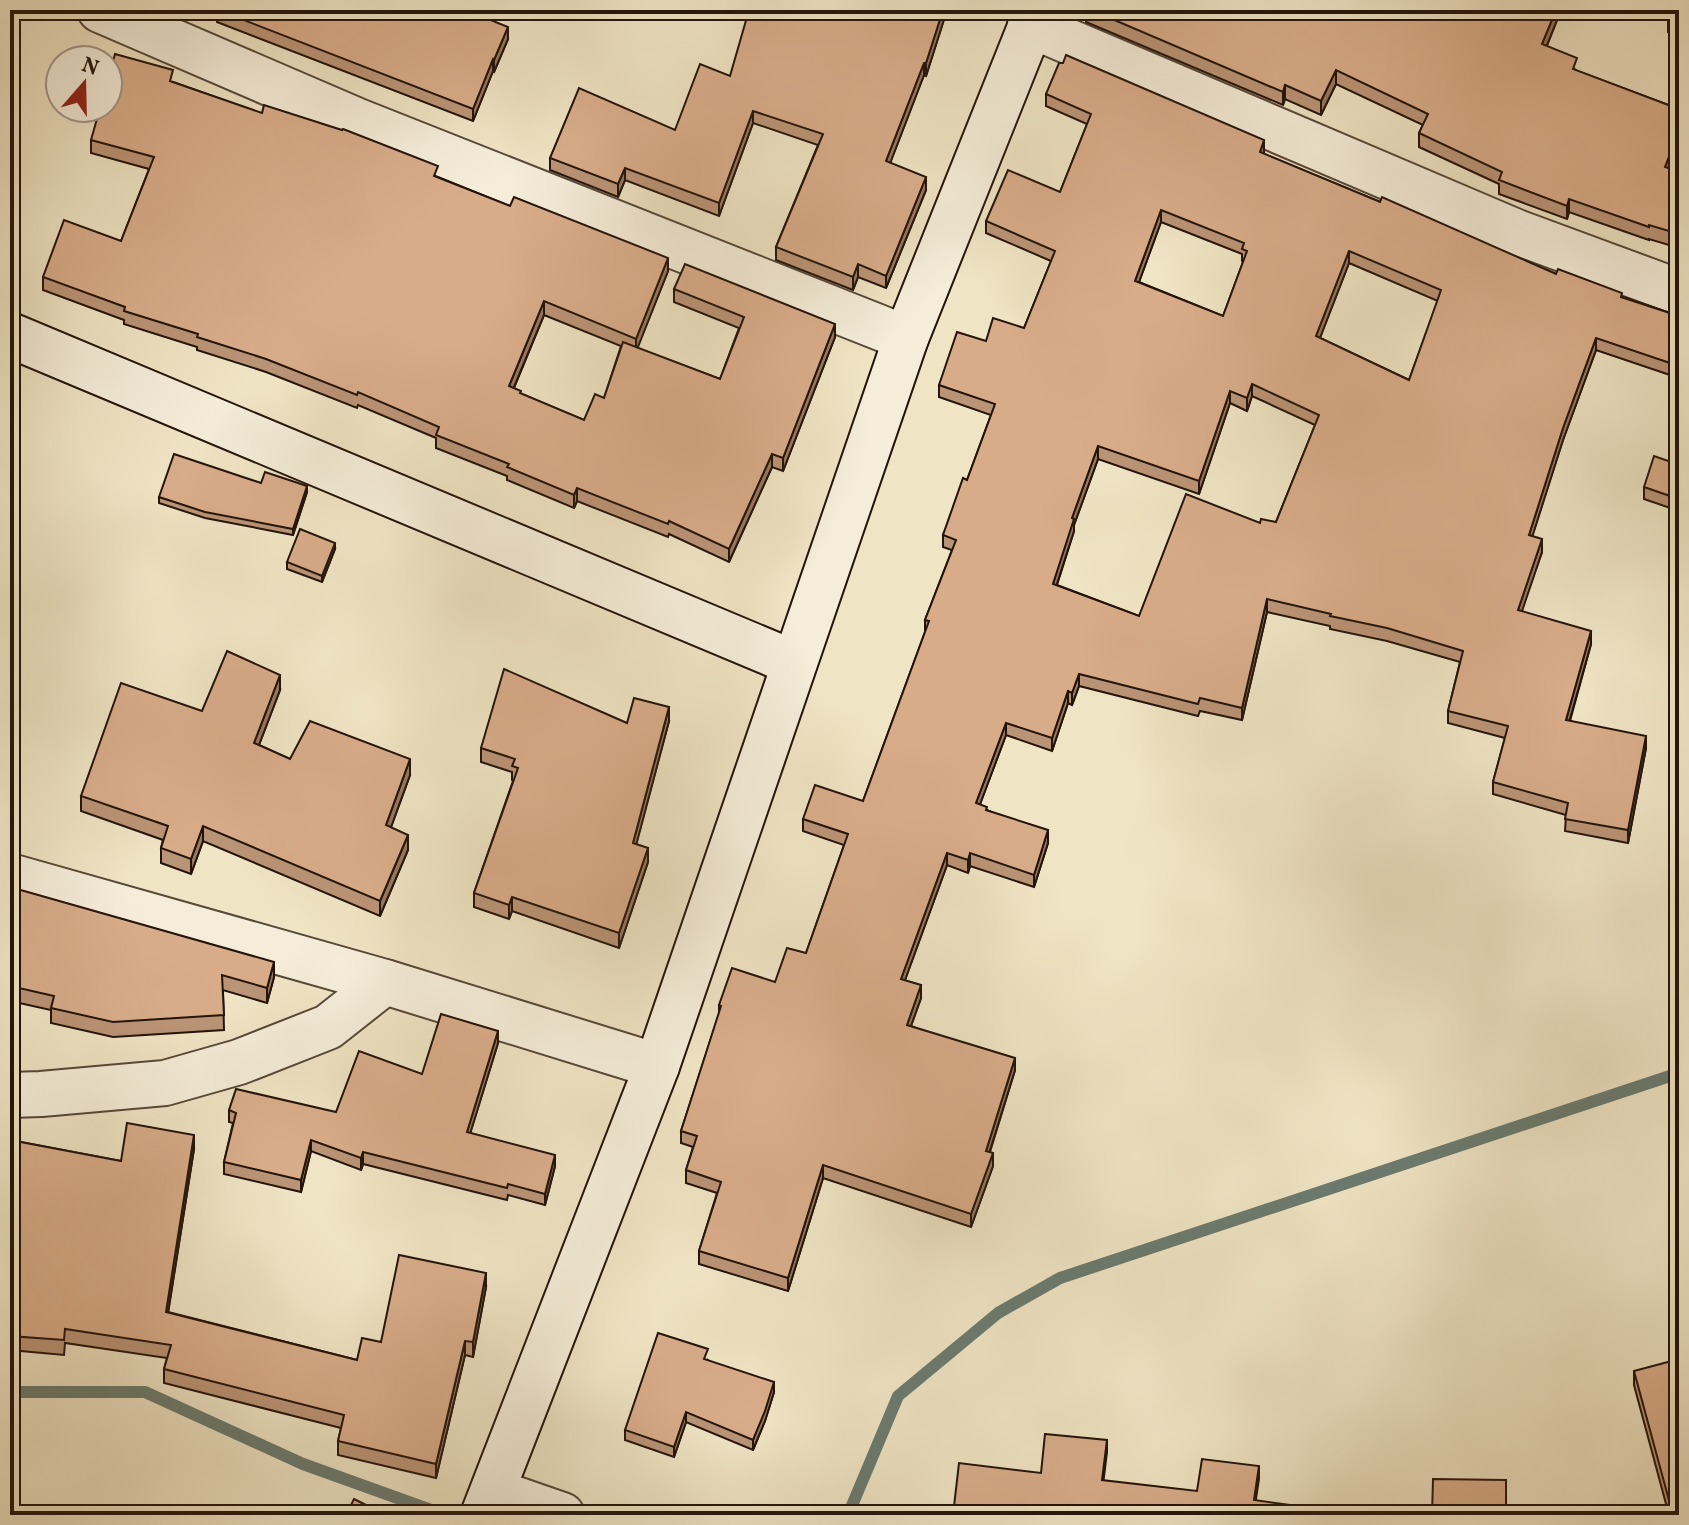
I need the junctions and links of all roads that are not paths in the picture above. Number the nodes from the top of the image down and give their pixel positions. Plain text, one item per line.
1 (100, 10) edge
2 (1034, 17) edge
3 (1679, 292) edge
4 (10, 335) edge
5 (906, 338) junction
6 (794, 663) junction
7 (10, 876) edge
8 (385, 982) junction
9 (657, 1066) junction
10 (10, 1095) edge
11 (488, 1503) edge
12 (562, 1515) edge

1 - 5 street
2 - 3 street
2 - 5 street
4 - 6 street
5 - 6 street
6 - 9 street
7 - 8 street
8 - 9 street
8 - 10 street
9 - 11 street
11 - 12 street

